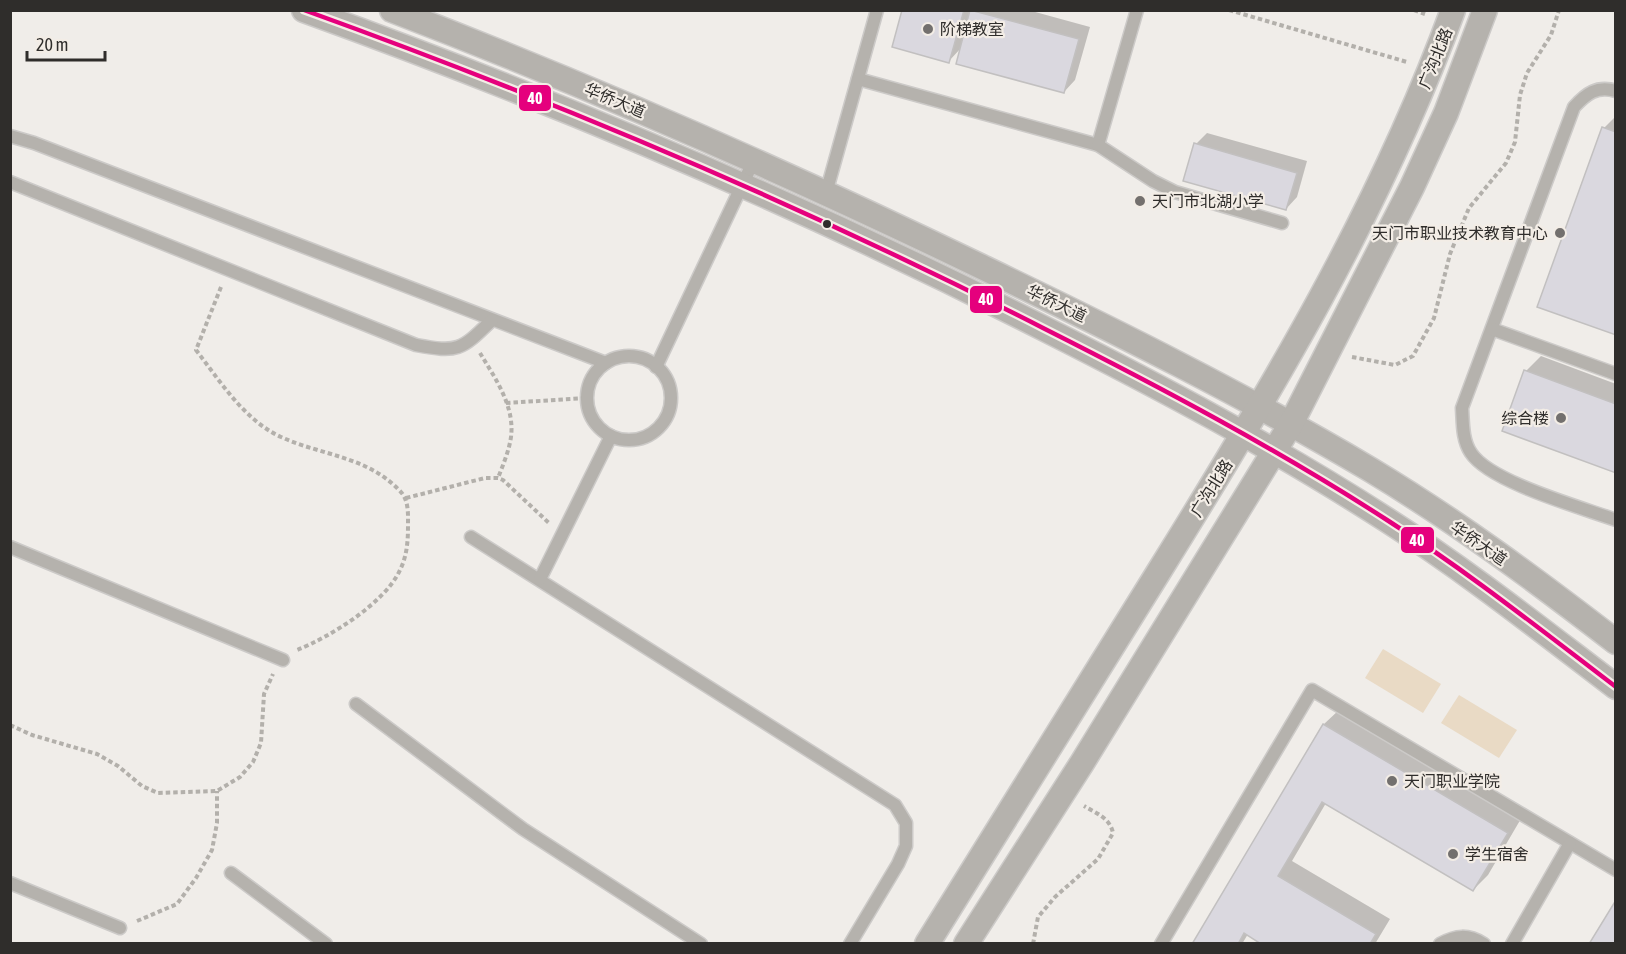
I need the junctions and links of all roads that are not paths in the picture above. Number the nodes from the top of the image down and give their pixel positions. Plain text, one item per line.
1 (304, 10) edge
2 (392, 10) edge
3 (877, 10) edge
4 (1137, 10) edge
5 (1453, 10) edge
6 (1485, 10) edge
7 (858, 79) junction
8 (1616, 91) edge
9 (10, 136) edge
10 (1098, 145) junction
11 (754, 160) junction
12 (10, 182) edge
13 (743, 186) junction
14 (826, 193) junction
15 (1282, 223) dead end
16 (492, 320) junction
17 (1492, 329) junction
18 (606, 363) junction
19 (656, 367) junction
20 (1616, 374) edge
21 (1260, 408) junction
22 (1291, 424) junction
23 (1244, 435) junction
24 (611, 436) junction
25 (1274, 452) junction
26 (1616, 520) edge
27 (471, 537) dead end
28 (10, 547) edge
29 (540, 579) junction
30 (1616, 642) edge
31 (283, 660) road end
32 (1616, 687) edge
33 (356, 705) dead end
34 (1570, 843) junction
35 (1616, 870) edge
36 (231, 873) dead end
37 (10, 884) edge
38 (120, 928) road end
39 (326, 944) edge
40 (701, 944) edge
41 (850, 944) edge
42 (927, 944) edge
43 (966, 944) edge
44 (1161, 944) edge
45 (1440, 944) edge
46 (1484, 944) edge
47 (1512, 944) edge

1 - 13 street, 华侨大道
2 - 11 street, 华侨大道
3 - 7 lane
4 - 10 lane
5 - 21 street, 广沟北路
6 - 22 street, 广沟北路
7 - 10 lane
7 - 14 lane
8 - 17 lane
9 - 16 lane
10 - 15 lane
11 - 13 lane
11 - 14 street, 华侨大道
12 - 16 lane
13 - 19 lane
13 - 23 street, 华侨大道
14 - 21 street, 华侨大道
16 - 18 lane
17 - 20 lane
17 - 26 lane
18 - 19 lane
18 - 24 lane
19 - 24 lane
21 - 22 street, 华侨大道
21 - 23 street, 广沟北路
22 - 25 street, 广沟北路
22 - 30 street, 华侨大道
23 - 25 street, 华侨大道
23 - 42 street, 广沟北路
24 - 29 lane
25 - 32 street, 华侨大道
25 - 43 street, 广沟北路
27 - 29 lane
28 - 31 lane
29 - 41 lane
33 - 40 lane
34 - 35 lane
34 - 44 lane
34 - 47 lane
36 - 39 lane
37 - 38 lane
45 - 46 lane

